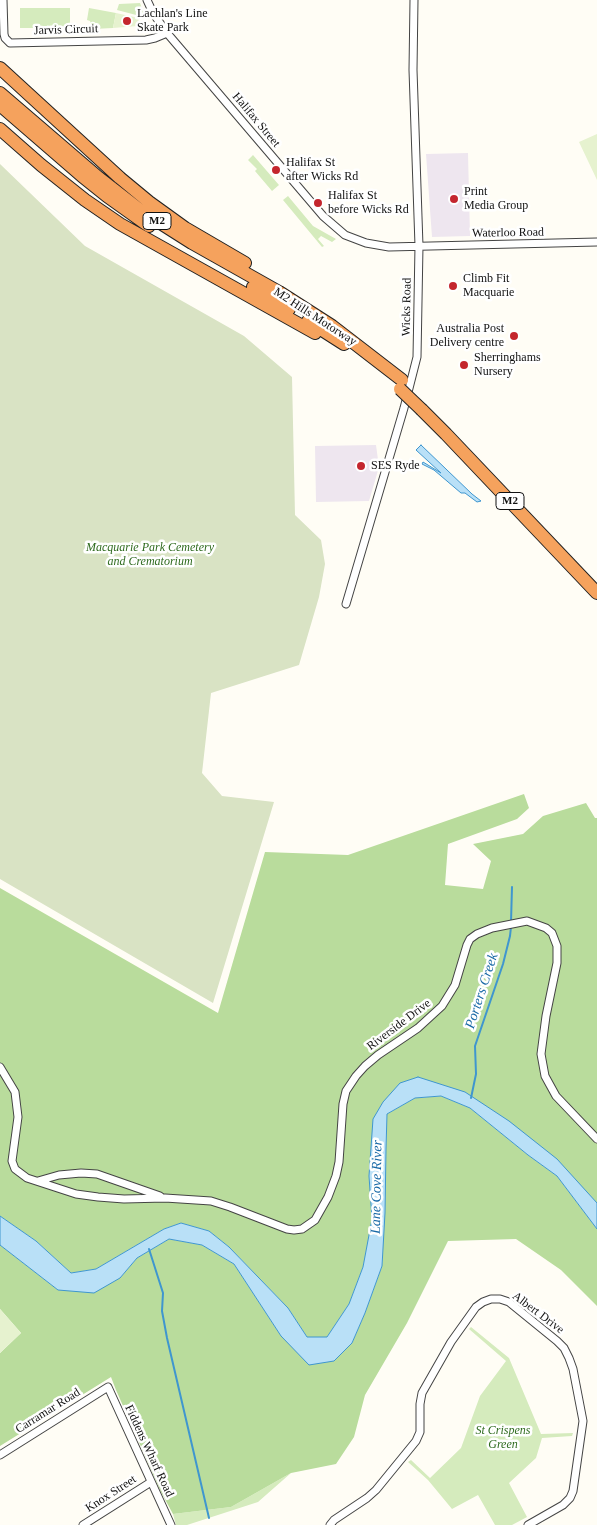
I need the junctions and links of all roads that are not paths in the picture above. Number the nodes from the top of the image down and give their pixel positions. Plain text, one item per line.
1 (3, 0) edge
2 (147, 0) edge
3 (414, 0) edge
4 (167, 33) junction
5 (0, 68) edge
6 (0, 92) edge
7 (0, 105) edge
8 (0, 129) edge
9 (597, 242) edge
10 (420, 246) junction
11 (332, 326) junction
12 (343, 343) junction
13 (401, 385) junction
14 (423, 405) junction
15 (597, 581) edge
16 (597, 593) edge
17 (346, 604) dead end
18 (0, 1067) edge
19 (597, 1140) edge
20 (37, 1181) junction
21 (165, 1198) junction
22 (108, 1387) joint
23 (0, 1455) edge
24 (151, 1482) junction
25 (83, 1525) edge
26 (171, 1525) edge
27 (330, 1525) edge
28 (528, 1525) edge

1 - 4 street, Jarvis Circuit
2 - 4 street, Halifax Street
3 - 10 street, Wicks Road
4 - 10 street, Halifax Street
5 - 11 highway
6 - 11 highway, M2 Hills Motorway / M2
7 - 12 highway, M2 Hills Motorway / M2
8 - 12 highway
9 - 10 street, Waterloo Road
10 - 17 street, Wicks Road
11 - 13 highway, M2 Hills Motorway / M2
12 - 13 highway, M2 Hills Motorway / M2
13 - 14 highway, M2 Hills Motorway / M2
14 - 15 highway, M2 Hills Motorway / M2
14 - 16 highway, M2 Hills Motorway / M2
18 - 20 street, Riverside Drive
19 - 21 street, Riverside Drive
20 - 21 street, Riverside Drive
20 - 21 street, Riverside Drive
22 - 23 street, Carramar Road
22 - 24 street, Fiddens Wharf Road
24 - 25 street, Knox Street
24 - 26 street, Fiddens Wharf Road
27 - 28 street, Albert Drive

